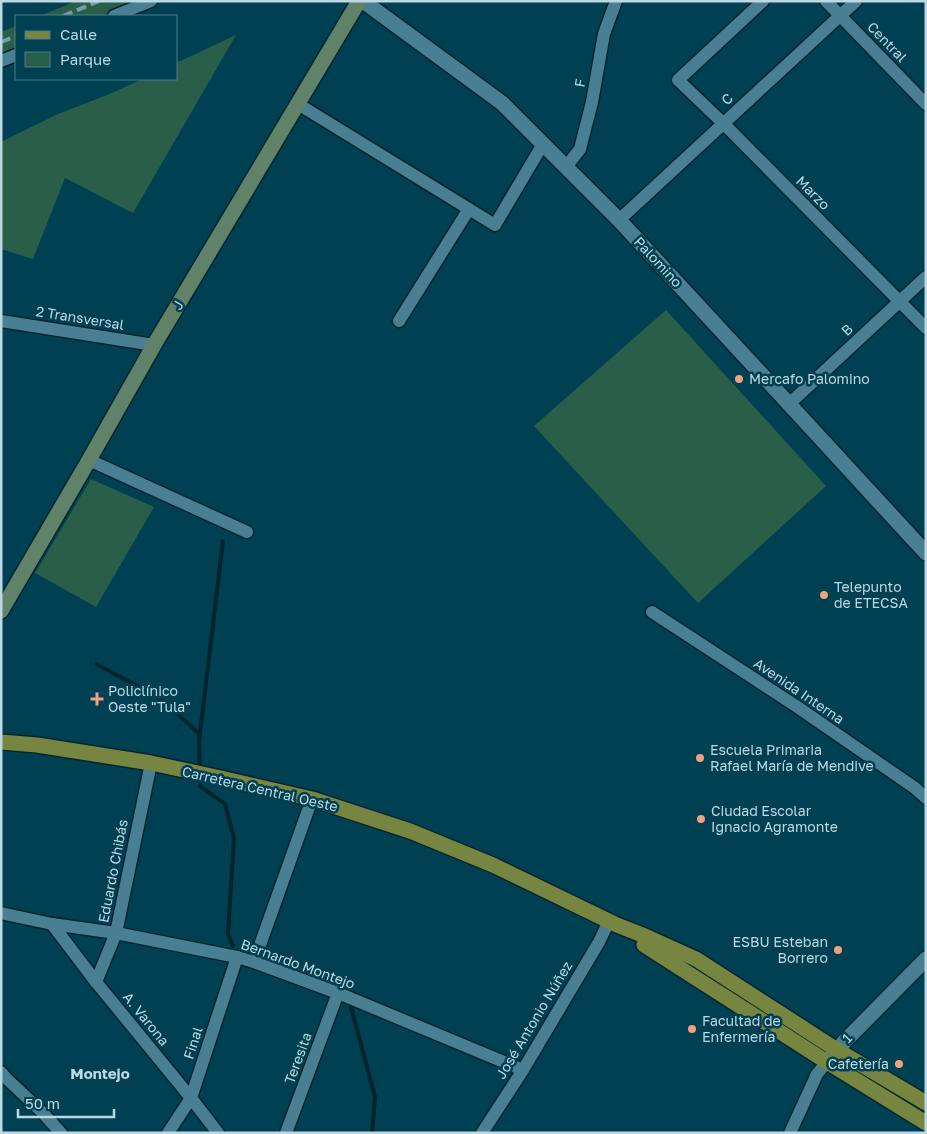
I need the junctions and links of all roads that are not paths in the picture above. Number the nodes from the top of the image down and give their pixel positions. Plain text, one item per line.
1 (151, 1) edge
2 (359, 1) edge
3 (363, 1) edge
4 (616, 1) edge
5 (762, 1) edge
6 (826, 1) edge
7 (856, 1) edge
8 (116, 15) edge
9 (840, 15) junction
10 (15, 55) edge
11 (1, 61) edge
12 (298, 104) junction
13 (926, 104) edge
14 (723, 123) junction
15 (543, 144) junction
16 (566, 167) junction
17 (469, 209) junction
18 (619, 220) junction
19 (926, 277) edge
20 (900, 301) junction
21 (1, 321) edge
22 (399, 321) dead end
23 (926, 328) edge
24 (154, 345) junction
25 (789, 404) junction
26 (89, 460) junction
27 (247, 532) dead end
28 (926, 553) edge
29 (1, 610) edge
30 (652, 612) dead end
31 (1, 742) edge
32 (150, 764) junction
33 (926, 798) edge
34 (312, 799) junction
35 (1, 913) edge
36 (613, 923) junction
37 (52, 924) junction
38 (116, 933) junction
39 (237, 957) junction
40 (926, 959) edge
41 (254, 962) junction
42 (96, 982) junction
43 (338, 993) junction
44 (837, 1050) junction
45 (827, 1062) junction
46 (523, 1070) junction
47 (1, 1072) edge
48 (191, 1098) junction
49 (926, 1103) edge
50 (926, 1123) edge
51 (62, 1133) edge
52 (168, 1133) edge
53 (218, 1133) edge
54 (286, 1133) edge
55 (482, 1133) edge
56 (790, 1133) edge

1 - 8 street
2 - 12 main road, J
3 - 15 street, Palomino
4 - 16 street, F
5 - 14 street, Marzo
6 - 9 street, Central
7 - 9 street, C
9 - 13 street, Central
9 - 14 street, C
10 - 11 street
12 - 17 street
12 - 24 main road, J
14 - 18 street, C
14 - 20 street, Marzo
15 - 16 street, Palomino
15 - 17 street
16 - 18 street, Palomino
17 - 22 street
18 - 25 street, Palomino
19 - 20 street, B
20 - 23 street, Marzo
20 - 25 street, B
21 - 24 street, 2 Transversal
24 - 26 main road, J
25 - 28 street, Palomino
26 - 27 street
26 - 29 main road, J
30 - 33 street, Avenida Interna
31 - 32 main road, Carretera Central Oeste
32 - 34 main road, Carretera Central Oeste
32 - 38 street, Eduardo Chibás
34 - 36 main road, Carretera Central Oeste
34 - 41 street
35 - 37 street, Bernardo Montejo
36 - 44 main road, Carretera Central Oeste
36 - 45 main road, Carretera Central Oeste
36 - 46 street, José Antonio Núñez
37 - 38 street, Bernardo Montejo
37 - 42 street, A. Varona
38 - 39 street, Bernardo Montejo
38 - 42 street, Eduardo Chibás
39 - 41 street, Bernardo Montejo
39 - 48 street, Final
40 - 44 street, 1
41 - 43 street, Bernardo Montejo
42 - 48 street, A. Varona
43 - 46 street, Bernardo Montejo
43 - 54 street, Teresita
44 - 45 street, 1
44 - 49 main road, Carretera Central Oeste
45 - 50 main road, Carretera Central Oeste
45 - 56 street, 1
46 - 55 street, José Antonio Núñez
47 - 51 street
48 - 52 street, Final
48 - 53 street, A. Varona

